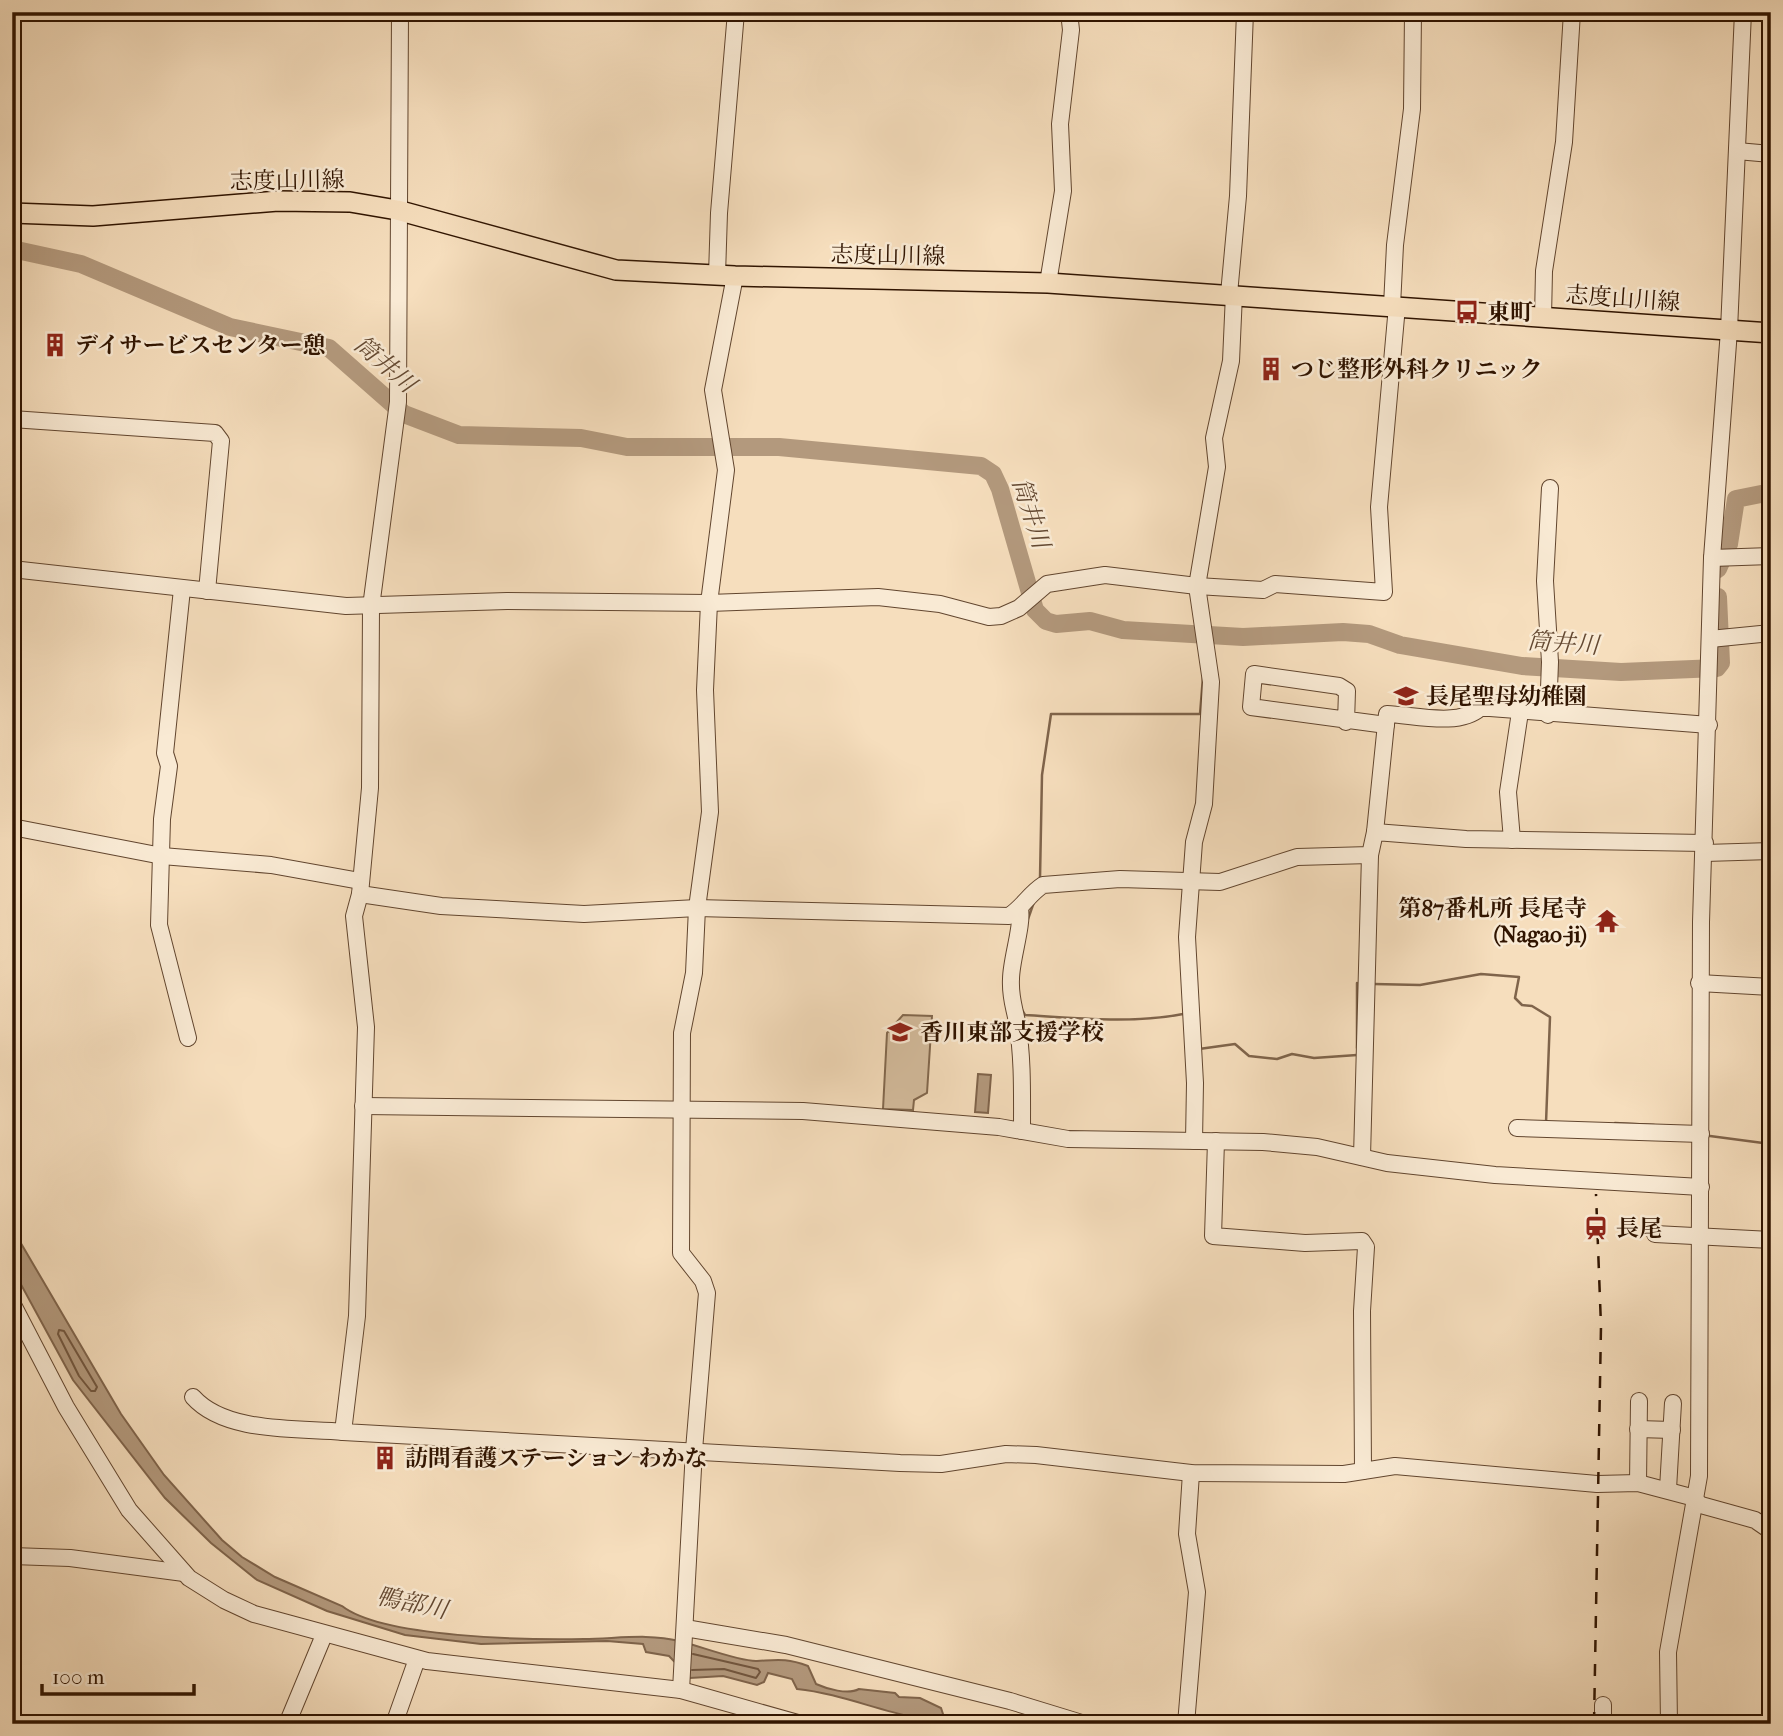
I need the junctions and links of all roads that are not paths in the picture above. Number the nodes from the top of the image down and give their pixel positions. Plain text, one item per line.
1 (400, 12) edge
2 (736, 12) edge
3 (1069, 12) edge
4 (1245, 12) edge
5 (1413, 12) edge
6 (1572, 12) edge
7 (1743, 12) edge
8 (1737, 151) junction
9 (1771, 154) edge
10 (397, 210) junction
11 (12, 213) edge
12 (726, 276) junction
13 (1048, 283) junction
14 (1232, 294) junction
15 (1395, 306) junction
16 (1543, 317) junction
17 (1729, 330) junction
18 (1771, 333) edge
19 (12, 419) edge
20 (1550, 488) dead end
21 (1771, 555) edge
22 (1713, 558) junction
23 (12, 569) edge
24 (1197, 586) junction
25 (182, 589) junction
26 (207, 592) junction
27 (709, 603) junction
28 (371, 607) junction
29 (1771, 634) edge
30 (1718, 639) junction
31 (1520, 712) junction
32 (1548, 715) junction
33 (1346, 722) junction
34 (1386, 725) junction
35 (1709, 725) junction
36 (12, 827) edge
37 (1375, 832) junction
38 (1512, 840) junction
39 (1705, 848) junction
40 (1771, 851) edge
41 (1370, 855) junction
42 (162, 856) junction
43 (1191, 881) junction
44 (360, 887) junction
45 (697, 908) junction
46 (1020, 909) junction
47 (1699, 983) junction
48 (1771, 987) edge
49 (188, 1038) dead end
50 (363, 1106) junction
51 (684, 1109) junction
52 (1517, 1128) dead end
53 (1022, 1131) junction
54 (1701, 1134) junction
55 (1194, 1141) junction
56 (1216, 1141) junction
57 (1362, 1157) junction
58 (1701, 1187) junction
59 (1655, 1234) dead end
60 (1700, 1235) junction
61 (1771, 1240) edge
62 (12, 1303) edge
63 (193, 1397) dead end
64 (1639, 1401) dead end
65 (1673, 1404) dead end
66 (1638, 1429) junction
67 (1672, 1430) junction
68 (343, 1432) junction
69 (694, 1450) junction
70 (1363, 1471) junction
71 (1191, 1473) junction
72 (1638, 1483) junction
73 (1668, 1489) junction
74 (1696, 1500) junction
75 (1771, 1531) edge
76 (12, 1556) edge
77 (184, 1573) junction
78 (685, 1632) junction
79 (324, 1635) junction
80 (418, 1659) junction
81 (682, 1686) junction
82 (1603, 1705) dead end
83 (287, 1724) edge
84 (394, 1724) edge
85 (801, 1724) edge
86 (1085, 1724) edge
87 (1186, 1724) edge
88 (1603, 1724) edge
89 (1669, 1724) edge

1 - 10 street
2 - 12 street
3 - 13 street
4 - 14 street
5 - 15 street
6 - 16 street
7 - 8 street
8 - 9 street
8 - 17 street
10 - 11 main road, 志度山川線
10 - 12 main road, 志度山川線
10 - 28 street
12 - 13 main road, 志度山川線
12 - 27 street
13 - 14 main road, 志度山川線
14 - 15 main road, 志度山川線
14 - 24 street
15 - 16 main road, 志度山川線
15 - 24 street
16 - 17 main road, 志度山川線
17 - 18 main road, 志度山川線
17 - 22 street
19 - 26 street
20 - 32 street
21 - 22 street
22 - 30 street
23 - 25 street
24 - 27 street
24 - 43 street
25 - 26 street
25 - 42 street
26 - 28 street
27 - 28 street
27 - 45 street
28 - 44 street
29 - 30 street
30 - 35 street
31 - 32 street
31 - 34 street
31 - 38 street
32 - 35 street
33 - 33 street
33 - 34 street
34 - 37 street
35 - 39 street
36 - 42 street
37 - 38 street
37 - 41 street
38 - 39 street
39 - 40 street
39 - 47 street
41 - 43 street
41 - 57 street
42 - 44 street
42 - 49 street
43 - 46 street
43 - 55 street
44 - 45 street
44 - 50 street
45 - 46 street
45 - 51 street
46 - 53 street
47 - 48 street
47 - 54 street
50 - 51 street
50 - 68 street
51 - 53 street
51 - 69 street
52 - 54 street
53 - 55 street
54 - 58 street
55 - 56 street
56 - 57 street
56 - 70 street
57 - 58 street
58 - 60 street
59 - 60 street
60 - 61 street
60 - 74 street
62 - 77 street
63 - 68 street
64 - 66 street
65 - 67 street
66 - 67 street
66 - 72 street
67 - 73 street
68 - 69 street
69 - 71 street
69 - 78 street
70 - 71 street
70 - 72 street
71 - 87 street
72 - 73 street
73 - 74 street
74 - 75 street
74 - 89 street
76 - 77 street
77 - 79 street
78 - 81 street
78 - 86 street
79 - 80 street
79 - 83 street
80 - 81 street
80 - 84 street
81 - 85 street
82 - 88 street

